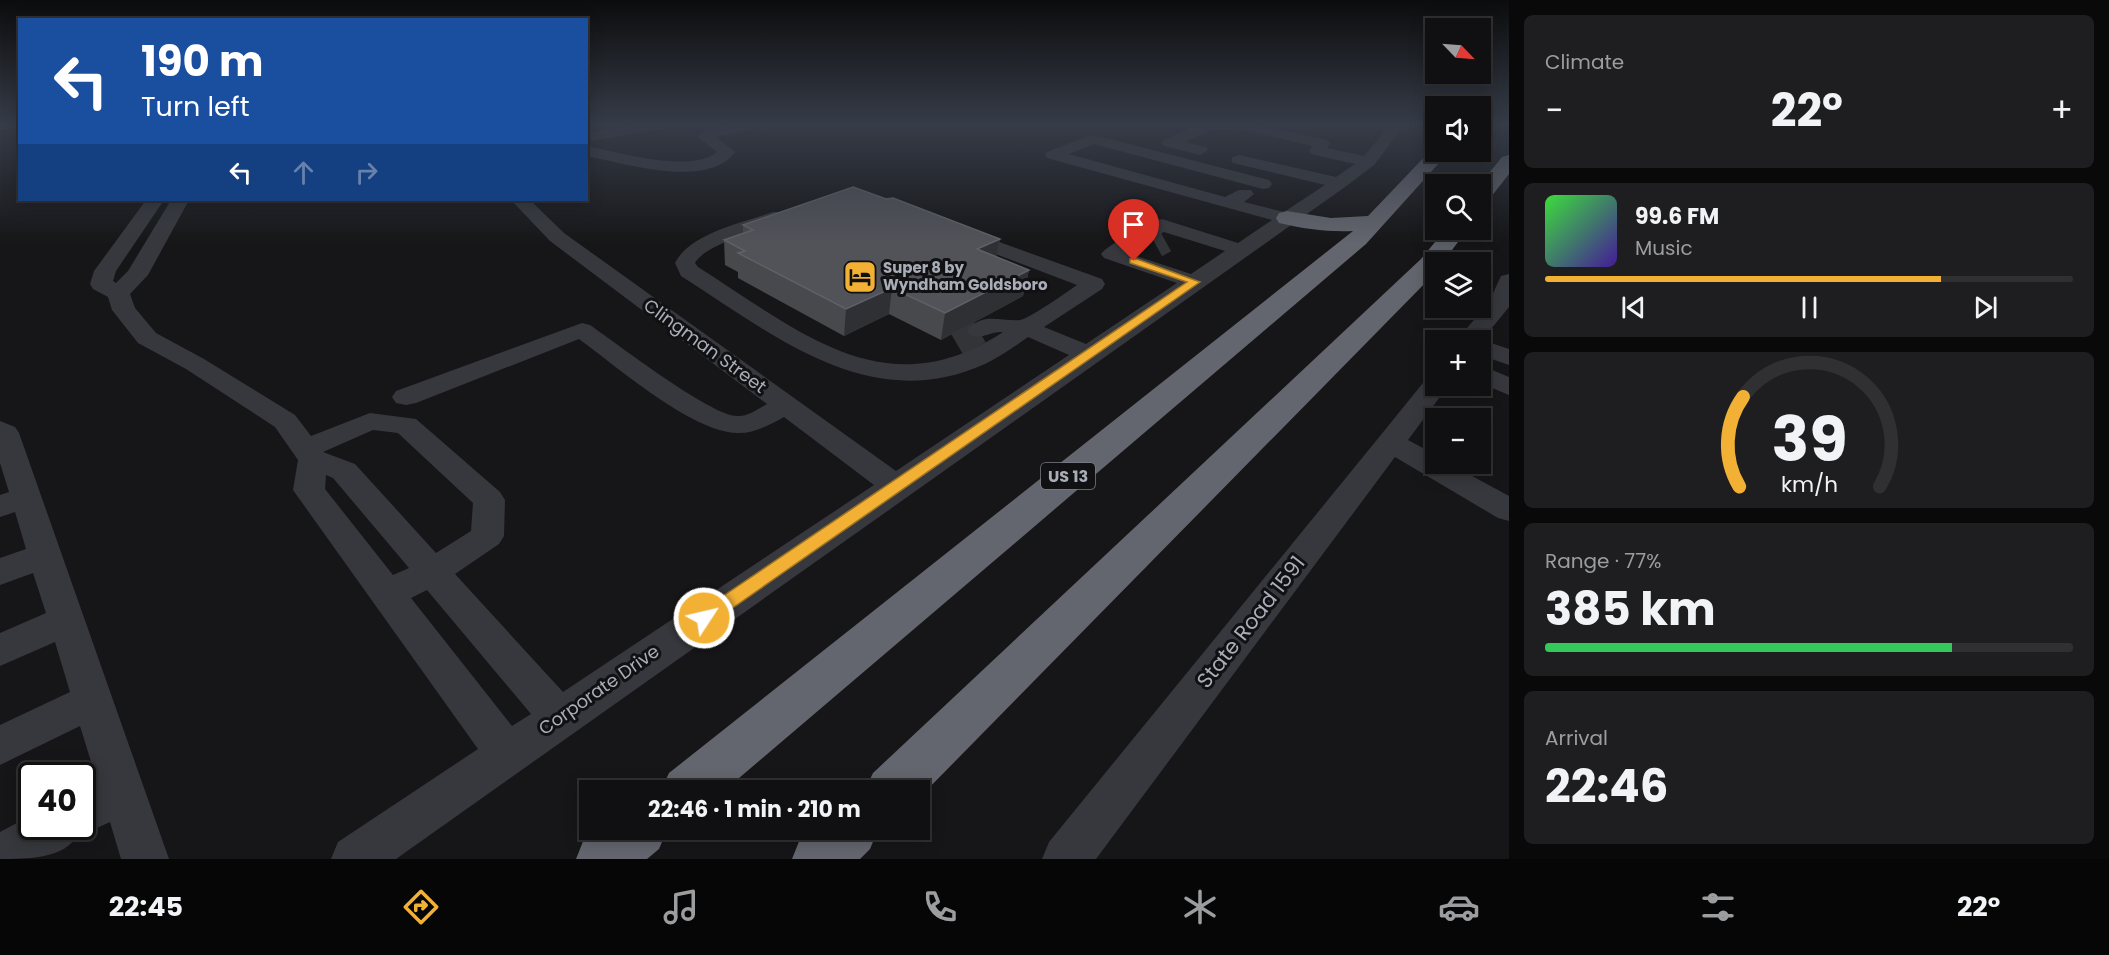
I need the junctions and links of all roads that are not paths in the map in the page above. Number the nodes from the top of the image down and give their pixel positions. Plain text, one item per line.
1 (672, 164) edge
2 (709, 164) edge
3 (1086, 164) edge
4 (1188, 164) edge
5 (1240, 164) edge
6 (1310, 164) edge
7 (1365, 164) edge
8 (1429, 164) edge
9 (1506, 164) edge
10 (1339, 183) junction
11 (1263, 184) junction
12 (1491, 184) edge
13 (1296, 188) junction
14 (154, 201) edge
15 (179, 201) edge
16 (521, 201) edge
17 (1227, 203) junction
18 (801, 208) edge
19 (1287, 218) junction
20 (1375, 221) junction
21 (940, 226) edge
22 (1448, 240) edge
23 (1241, 250) junction
24 (1337, 256) junction
25 (1509, 281) edge
26 (1195, 282) junction
27 (118, 293) junction
28 (1505, 306) edge
29 (1026, 328) junction
30 (1480, 330) edge
31 (979, 331) tunnel mouth
32 (957, 344) tunnel mouth
33 (1491, 350) edge
34 (1089, 354) junction
35 (1509, 357) edge
36 (946, 368) junction
37 (1491, 378) edge
38 (1509, 387) edge
39 (1426, 396) edge
40 (406, 397) dead end
41 (786, 405) junction
42 (1390, 442) junction
43 (4, 445) edge
44 (309, 455) junction
45 (896, 486) junction
46 (13, 502) edge
47 (1509, 510) edge
48 (45, 555) junction
49 (0, 572) edge
50 (432, 572) junction
51 (387, 594) junction
52 (67, 620) junction
53 (0, 650) edge
54 (93, 700) junction
55 (560, 718) junction
56 (0, 746) edge
57 (507, 754) junction
58 (699, 780) edge
59 (901, 780) edge
60 (123, 791) junction
61 (96, 805) edge
62 (33, 840) edge
63 (628, 840) edge
64 (840, 840) edge
65 (0, 858) edge
66 (145, 859) edge
67 (355, 859) edge
68 (604, 859) edge
69 (820, 859) edge
70 (1066, 859) edge

1 - 2 street
3 - 17 street
4 - 11 street
5 - 13 street
6 - 13 street
7 - 10 street, Corporate Drive
8 - 20 highway, US 13
9 - 12 highway
10 - 13 street, Corporate Drive
10 - 13 street
11 - 13 street
11 - 17 street
13 - 19 street, Corporate Drive
14 - 27 street
15 - 27 street
16 - 41 street, Clingman Street
17 - 19 street
18 - 36 street
19 - 20 highway
19 - 23 street, Corporate Drive
19 - 24 highway
20 - 24 highway, US 13
21 - 29 street
22 - 59 highway
23 - 26 street, Corporate Drive
23 - 26 street
24 - 58 highway, US 13
25 - 28 street
26 - 34 street, Corporate Drive
27 - 44 street
28 - 30 street
29 - 31 street
29 - 34 street
29 - 36 street
32 - 36 street
33 - 35 street
34 - 45 street, Corporate Drive
37 - 38 street
39 - 42 street, State Road 1591
40 - 41 street
41 - 45 street, Clingman Street
42 - 47 street
42 - 70 street, State Road 1591
43 - 46 street
44 - 50 street
44 - 50 street
44 - 51 street
45 - 55 street, Corporate Drive
46 - 48 street
48 - 49 street
48 - 52 street
50 - 51 street
50 - 55 street
51 - 57 street
52 - 53 street
52 - 54 street
54 - 56 street
54 - 60 street
55 - 57 street, Corporate Drive
57 - 67 street, Corporate Drive
60 - 61 street
60 - 66 street
62 - 65 street
63 - 68 highway
64 - 69 highway

